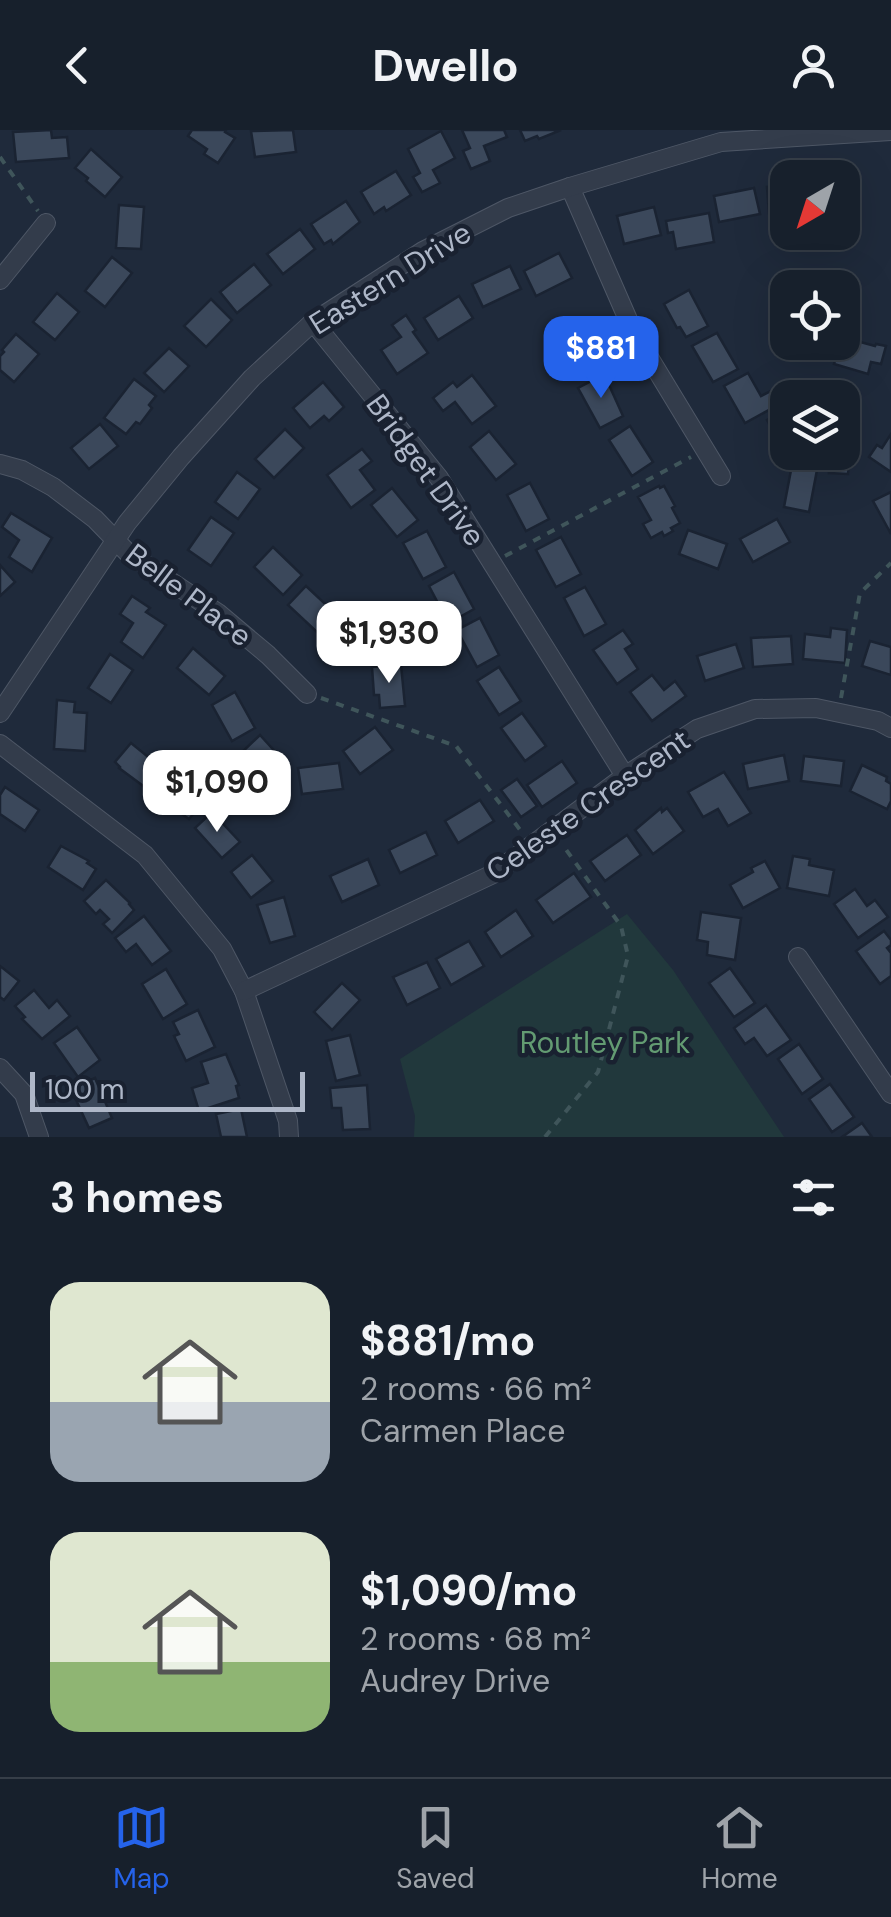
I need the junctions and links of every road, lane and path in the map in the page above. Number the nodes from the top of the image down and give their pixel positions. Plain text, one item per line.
1 (891, 131) edge
2 (0, 158) edge
3 (570, 187) junction
4 (46, 223) joint
5 (0, 280) edge
6 (313, 322) junction
7 (705, 450) junction
8 (0, 464) edge
9 (721, 476) dead end
10 (115, 539) junction
11 (492, 563) junction
12 (891, 563) edge
13 (307, 694) joint
14 (0, 713) edge
15 (839, 713) junction
16 (891, 728) edge
17 (0, 744) edge
18 (626, 776) junction
19 (552, 830) junction
20 (532, 845) junction
21 (798, 956) dead end
22 (244, 991) junction
23 (0, 1068) edge
24 (891, 1094) edge
25 (39, 1137) edge
26 (288, 1137) edge
27 (546, 1137) edge

1 - 3 street, Eastern Drive
2 - 4 path
3 - 6 street, Eastern Drive
3 - 7 street
4 - 5 street
6 - 10 street, Eastern Drive
6 - 11 street, Bridget Drive
7 - 9 street
7 - 11 path
8 - 10 street, Belle Place
10 - 13 street, Belle Place
10 - 14 street, Eastern Drive
11 - 18 street, Bridget Drive
12 - 15 path
13 - 20 path
15 - 16 street, Celeste Crescent
15 - 18 street, Celeste Crescent
17 - 22 street
18 - 19 street, Celeste Crescent
19 - 20 street, Celeste Crescent
19 - 27 path
20 - 22 street, Celeste Crescent
21 - 24 street
22 - 26 street
23 - 25 street

